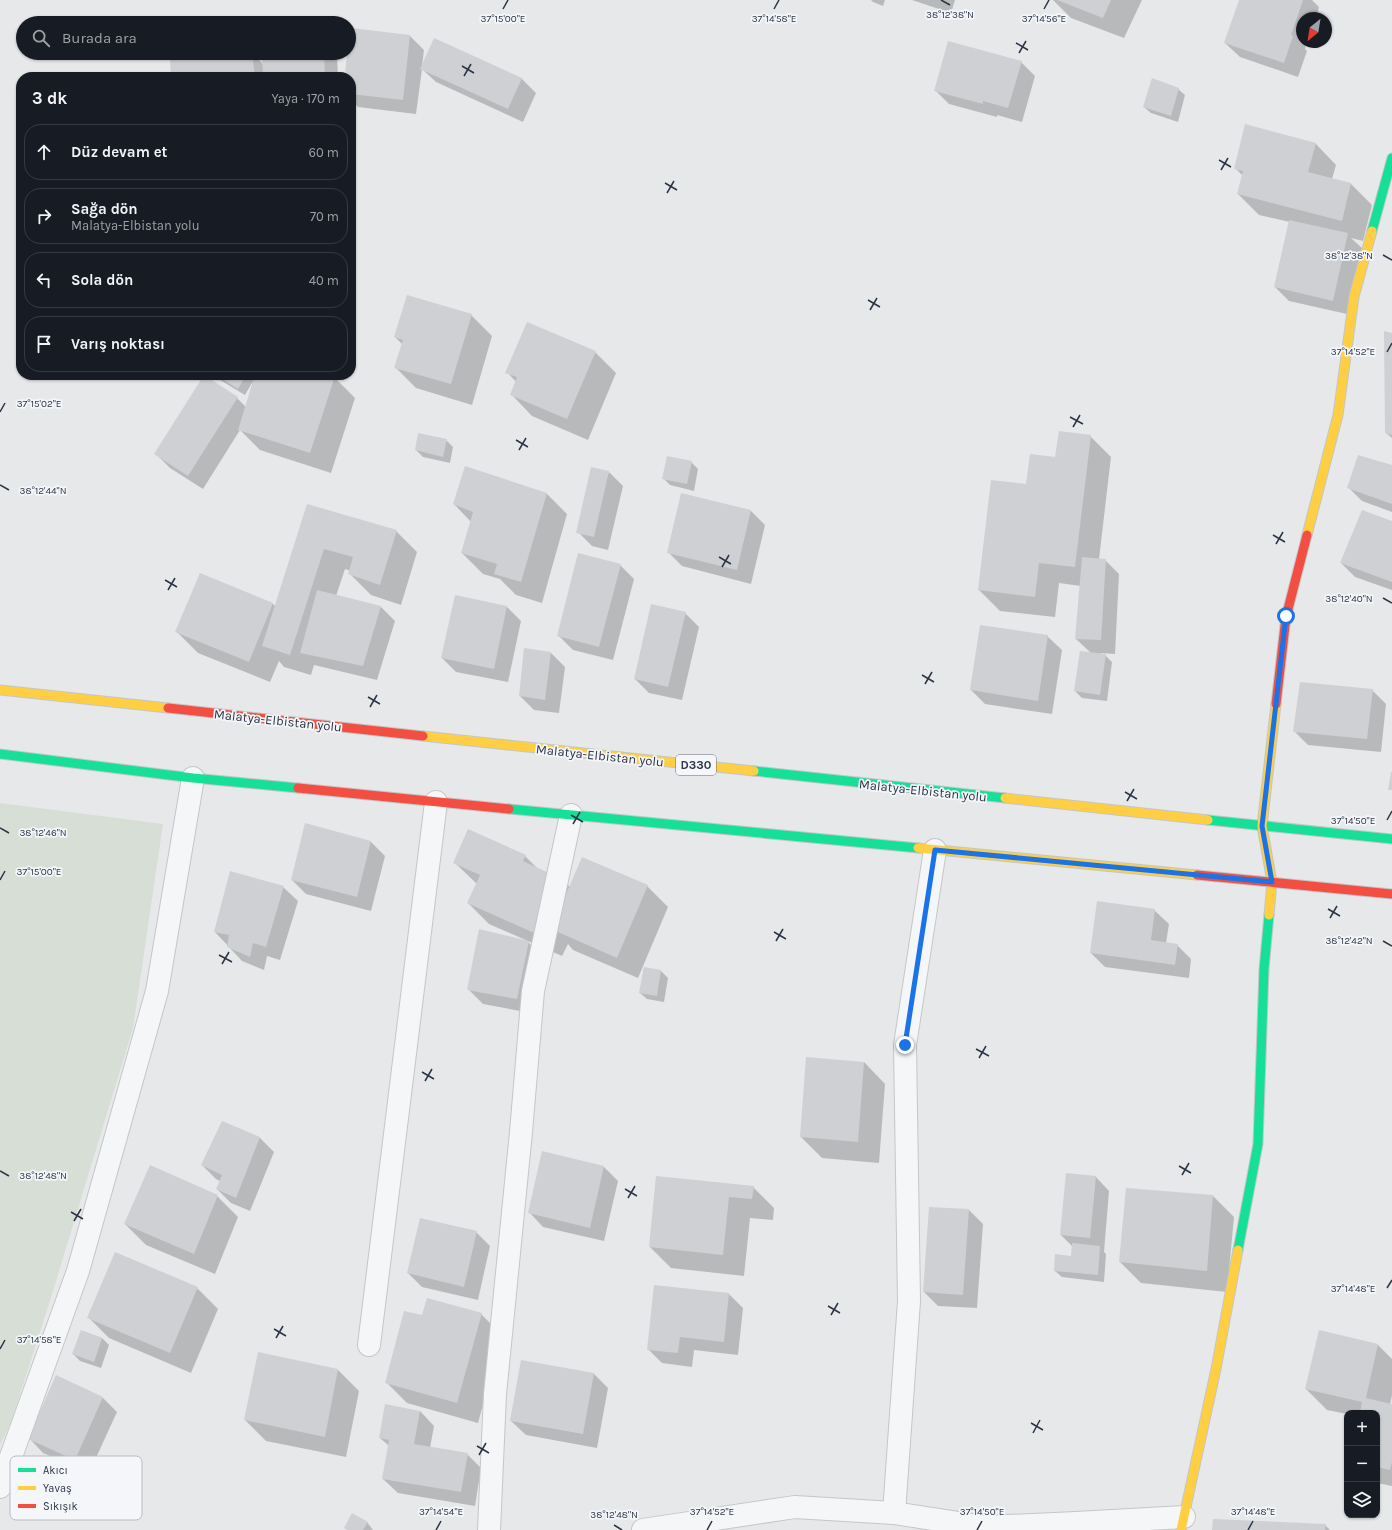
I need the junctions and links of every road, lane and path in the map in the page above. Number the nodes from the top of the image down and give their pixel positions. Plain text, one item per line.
1 (1392, 158) edge
2 (0, 690) edge
3 (0, 754) edge
4 (193, 778) junction
5 (436, 802) junction
6 (571, 815) junction
7 (1262, 826) junction
8 (1392, 839) edge
9 (935, 850) junction
10 (1272, 882) junction
11 (1392, 894) edge
12 (369, 1345) dead end
13 (11, 1456) edge
14 (10, 1459) edge
15 (0, 1487) edge
16 (894, 1513) junction
17 (1182, 1523) edge
18 (489, 1530) edge
19 (643, 1530) edge

1 - 7 main road
2 - 7 main road, Malatya-Elbistan yolu / D330
3 - 4 main road
4 - 5 main road
4 - 13 street
5 - 6 main road
5 - 12 street
6 - 9 main road
6 - 18 street
7 - 8 main road, Malatya-Elbistan yolu / D330
7 - 10 main road
9 - 10 main road
9 - 16 street
10 - 11 main road
10 - 17 main road
14 - 15 street
16 - 17 street
16 - 19 street

